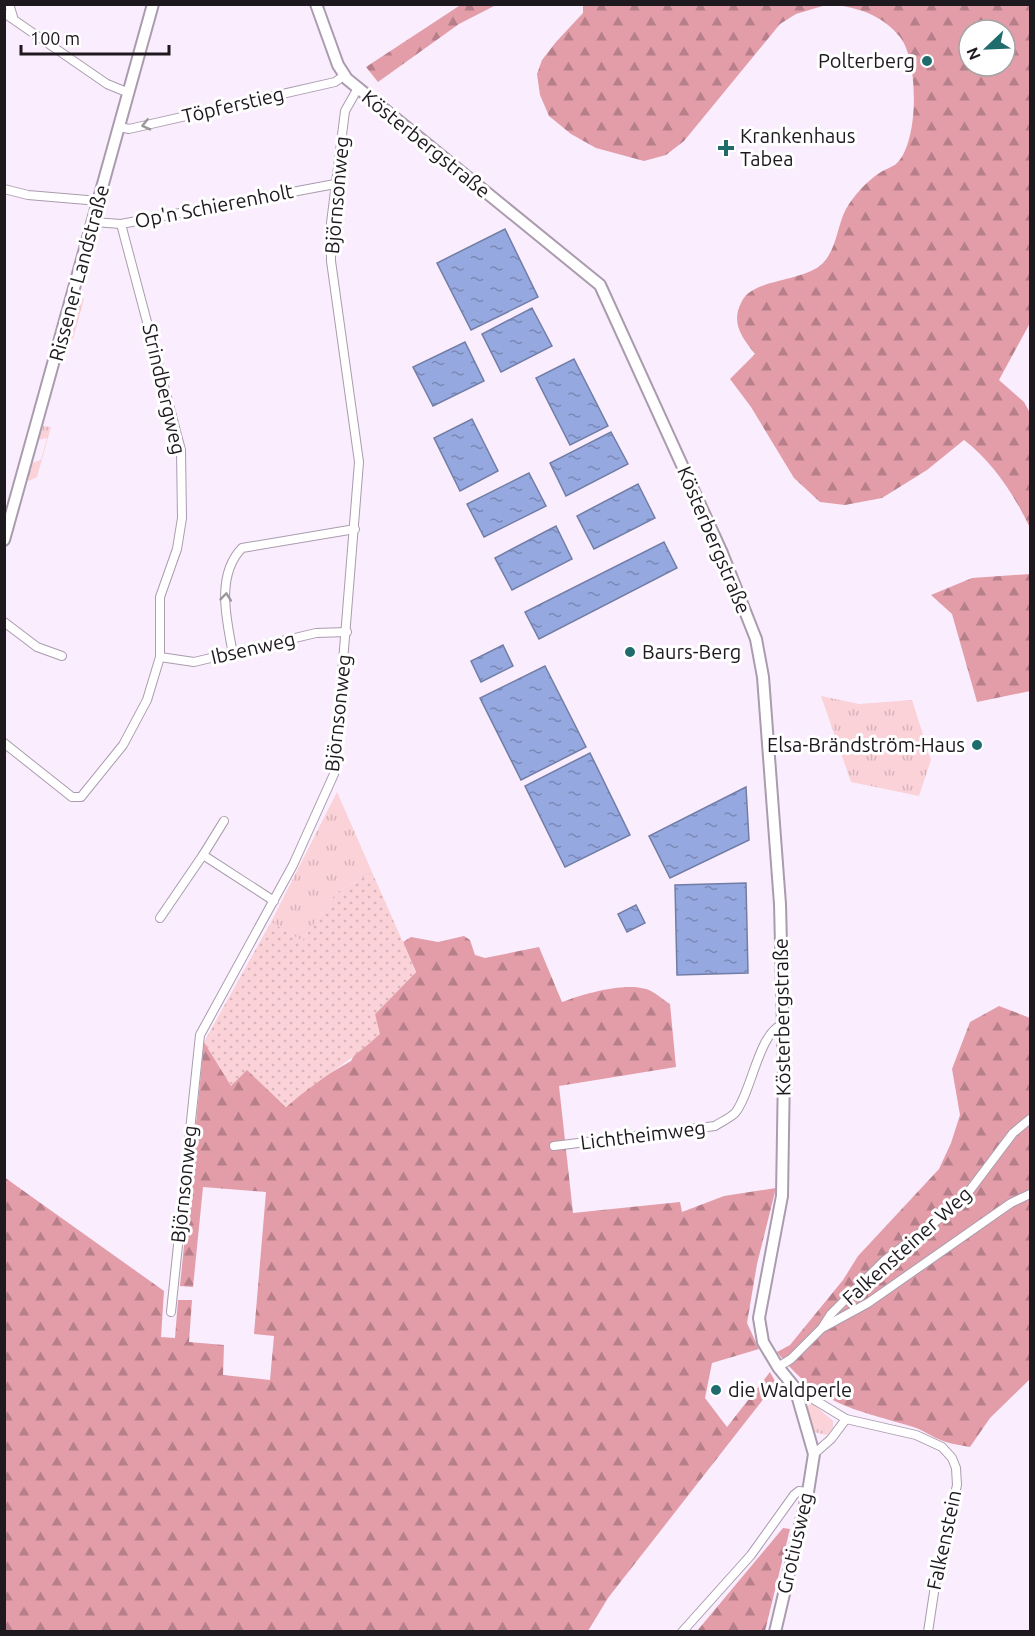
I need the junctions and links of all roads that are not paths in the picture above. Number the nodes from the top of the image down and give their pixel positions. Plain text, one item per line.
1 (9, 4) edge
2 (153, 4) edge
3 (316, 4) edge
4 (4, 13) edge
5 (13, 17) junction
6 (345, 75) junction
7 (358, 88) junction
8 (129, 93) junction
9 (120, 127) junction
10 (335, 184) junction
11 (4, 189) edge
12 (99, 201) junction
13 (94, 222) junction
14 (121, 224) junction
15 (355, 529) junction
16 (4, 540) edge
17 (4, 622) edge
18 (347, 632) junction
19 (232, 654) junction
20 (62, 657) dead end
21 (160, 657) junction
22 (4, 743) edge
23 (224, 821) dead end
24 (202, 855) junction
25 (274, 901) junction
26 (160, 918) dead end
27 (782, 1025) junction
28 (1030, 1119) edge
29 (554, 1146) dead end
30 (1030, 1194) edge
31 (171, 1312) dead end
32 (822, 1328) junction
33 (778, 1367) junction
34 (795, 1388) junction
35 (846, 1419) junction
36 (814, 1454) junction
37 (808, 1492) junction
38 (682, 1632) edge
39 (775, 1632) edge
40 (928, 1632) edge

1 - 5 street
2 - 8 street, Rissener Landstraße
3 - 6 street, Kösterbergstraße
4 - 5 street
5 - 8 street
6 - 7 street, Kösterbergstraße
6 -> 9 street, Töpferstieg
7 - 10 street, Björnsonweg
7 - 27 street, Kösterbergstraße
8 - 9 street, Rissener Landstraße
9 - 12 street, Rissener Landstraße
10 - 14 street, Op'n Schierenholt
10 - 15 street, Björnsonweg
11 - 12 street
12 - 13 street, Rissener Landstraße
13 - 14 street, Op'n Schierenholt
13 - 16 street, Rissener Landstraße
14 - 21 street, Strindbergweg
15 - 18 street, Björnsonweg
19 -> 15 street
17 - 20 street
18 - 19 street, Ibsenweg
18 - 25 street, Björnsonweg
19 - 21 street, Ibsenweg
21 - 22 street, Strindbergweg
23 - 24 street
24 - 25 street
24 - 26 street
25 - 31 street, Björnsonweg
27 - 29 street, Lichtheimweg
27 - 33 street, Kösterbergstraße
28 - 32 street, Falkensteiner Weg
30 - 32 street
32 - 33 street, Falkensteiner Weg
33 - 34 street, Kösterbergstraße
34 - 35 street, Falkenstein
34 - 36 street, Kösterbergstraße
35 - 36 street
35 - 40 street, Falkenstein
36 - 37 street, Grotiusweg
37 - 38 street
37 - 39 street, Grotiusweg

